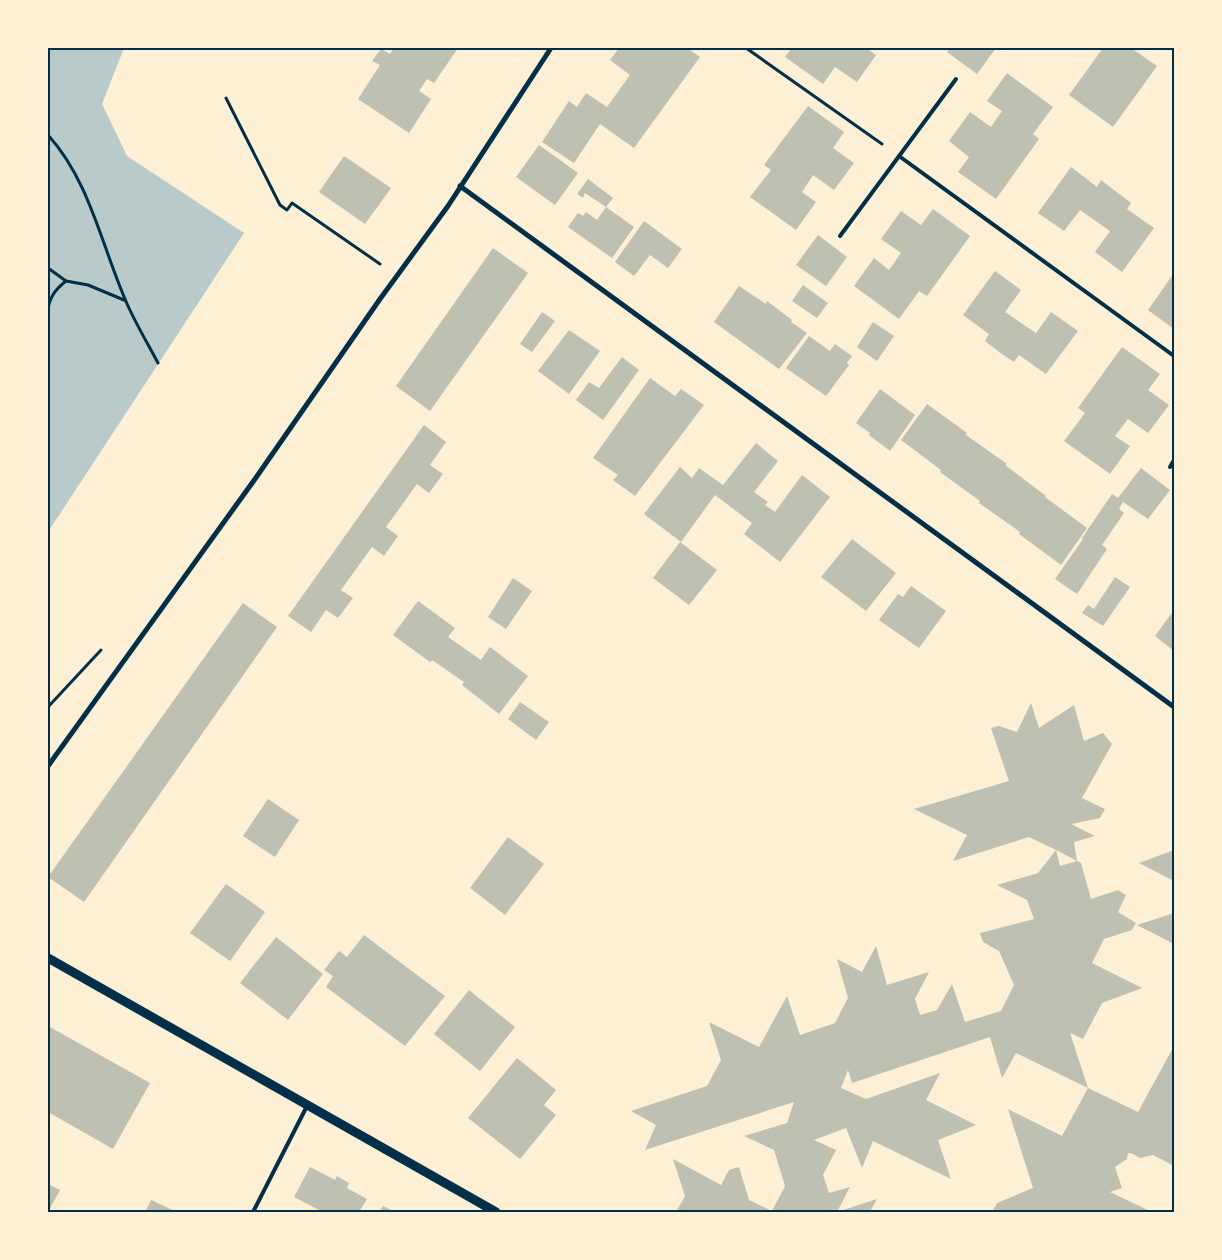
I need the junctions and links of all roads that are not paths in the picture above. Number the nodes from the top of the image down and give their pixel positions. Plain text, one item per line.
1 (551, 48) edge
2 (956, 79) dead end
3 (899, 156) junction
4 (460, 186) junction
5 (840, 236) dead end
6 (1174, 356) edge
7 (1174, 460) edge
8 (1170, 467) dead end
9 (1174, 707) edge
10 (48, 766) edge
11 (48, 958) edge
12 (307, 1106) junction
13 (253, 1212) edge
14 (496, 1212) edge

1 - 4 street
2 - 3 lane
3 - 5 lane
3 - 6 lane
4 - 9 street
4 - 10 street
7 - 8 lane
11 - 12 street
12 - 13 lane
12 - 14 street

